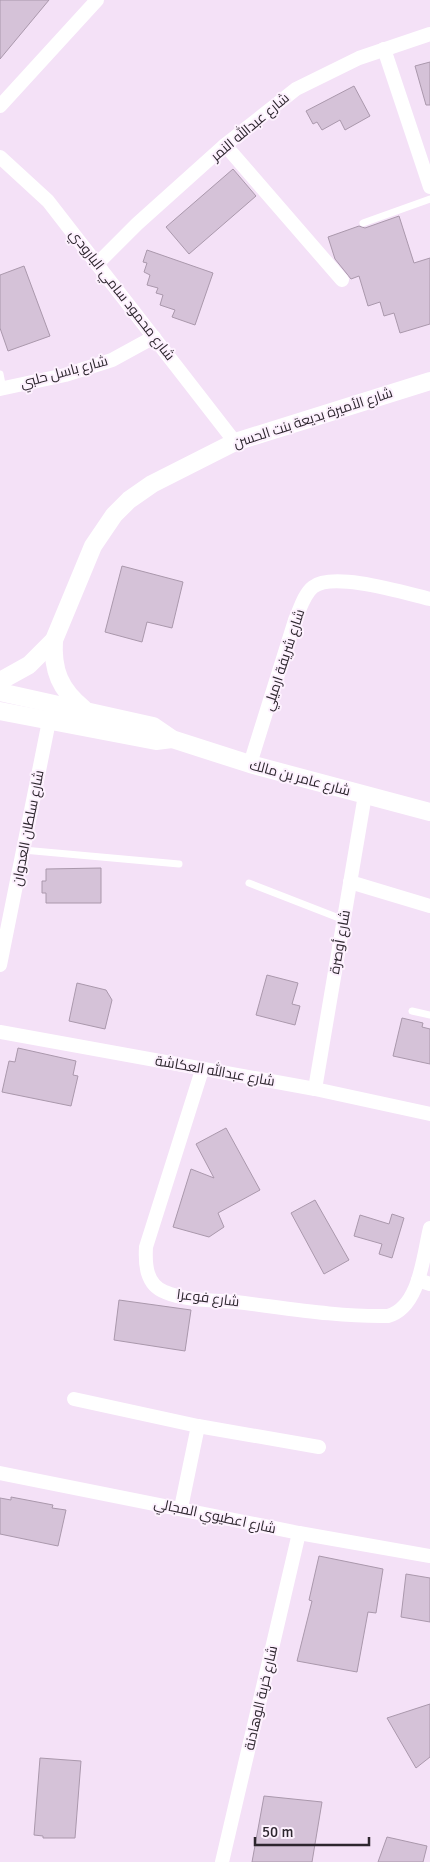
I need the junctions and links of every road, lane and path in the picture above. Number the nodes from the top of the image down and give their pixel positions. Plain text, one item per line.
1 (97, 0) edge
2 (430, 34) edge
3 (384, 49) junction
4 (0, 106) edge
5 (225, 145) junction
6 (425, 154) edge
7 (0, 157) edge
8 (430, 187) edge
9 (430, 199) edge
10 (363, 223) dead end
11 (97, 264) junction
12 (342, 280) dead end
13 (154, 337) junction
14 (0, 374) edge
15 (430, 381) edge
16 (1, 389) edge
17 (235, 442) junction
18 (430, 599) edge
19 (54, 640) junction
20 (0, 681) edge
21 (0, 692) edge
22 (85, 709) junction
23 (0, 711) edge
24 (49, 721) junction
25 (172, 739) junction
26 (250, 764) junction
27 (365, 795) junction
28 (430, 812) edge
29 (23, 850) junction
30 (179, 864) dead end
31 (350, 882) junction
32 (249, 883) dead end
33 (430, 906) edge
34 (344, 920) junction
35 (0, 961) edge
36 (412, 1011) dead end
37 (430, 1014) edge
38 (0, 1032) edge
39 (202, 1070) junction
40 (314, 1088) junction
41 (430, 1114) edge
42 (430, 1228) edge
43 (424, 1282) edge
44 (74, 1399) dead end
45 (198, 1426) junction
46 (320, 1448) dead end
47 (0, 1473) edge
48 (181, 1508) junction
49 (299, 1533) junction
50 (430, 1556) edge
51 (222, 1862) edge

1 - 4 street
2 - 3 street, شارع عبدالله النمر
3 - 5 street, شارع عبدالله النمر
3 - 6 street
5 - 11 street, شارع عبدالله النمر
5 - 12 street
6 - 8 street
7 - 11 street, شارع محمود سامي البارودي
9 - 10 lane
11 - 13 street, شارع محمود سامي البارودي
13 - 16 street, شارع باسل حلبي
13 - 17 street, شارع محمود سامي البارودي
14 - 16 lane
15 - 17 street, شارع الأميرة بديعة بنت الحسن
17 - 19 street, شارع الأميرة بديعة بنت الحسن
18 - 26 street, شارع شريفة ارميلي
19 - 20 street, شارع الأميرة بديعة بنت الحسن
19 - 22 street, شارع الأميرة بديعة بنت الحسن
21 - 22 street, شارع عامر بن مالك
22 - 25 street, شارع عامر بن مالك
23 - 24 street, شارع عامر بن مالك
24 - 25 street, شارع عامر بن مالك
24 - 29 street, شارع سلطان العدوان
25 - 26 street, شارع عامر بن مالك
26 - 27 street, شارع عامر بن مالك
27 - 28 street, شارع عامر بن مالك
27 - 31 street, شارع أوصرة
29 - 30 lane
29 - 35 street, شارع سلطان العدوان
31 - 33 street
31 - 34 street, شارع أوصرة
32 - 34 lane
34 - 40 street, شارع أوصرة
36 - 37 lane
38 - 39 street, شارع عبدالله العكاشة
39 - 40 street, شارع عبدالله العكاشة
39 - 43 street, شارع فوعرا
40 - 41 street, شارع عبدالله العكاشة
42 - 43 street, شارع فوعرا
44 - 45 street
45 - 46 street
45 - 48 street
47 - 48 street, شارع اعطيوي المجالي
48 - 49 street, شارع اعطيوي المجالي
49 - 50 street, شارع اعطيوي المجالي
49 - 51 street, شارع خربة الوهادنة

